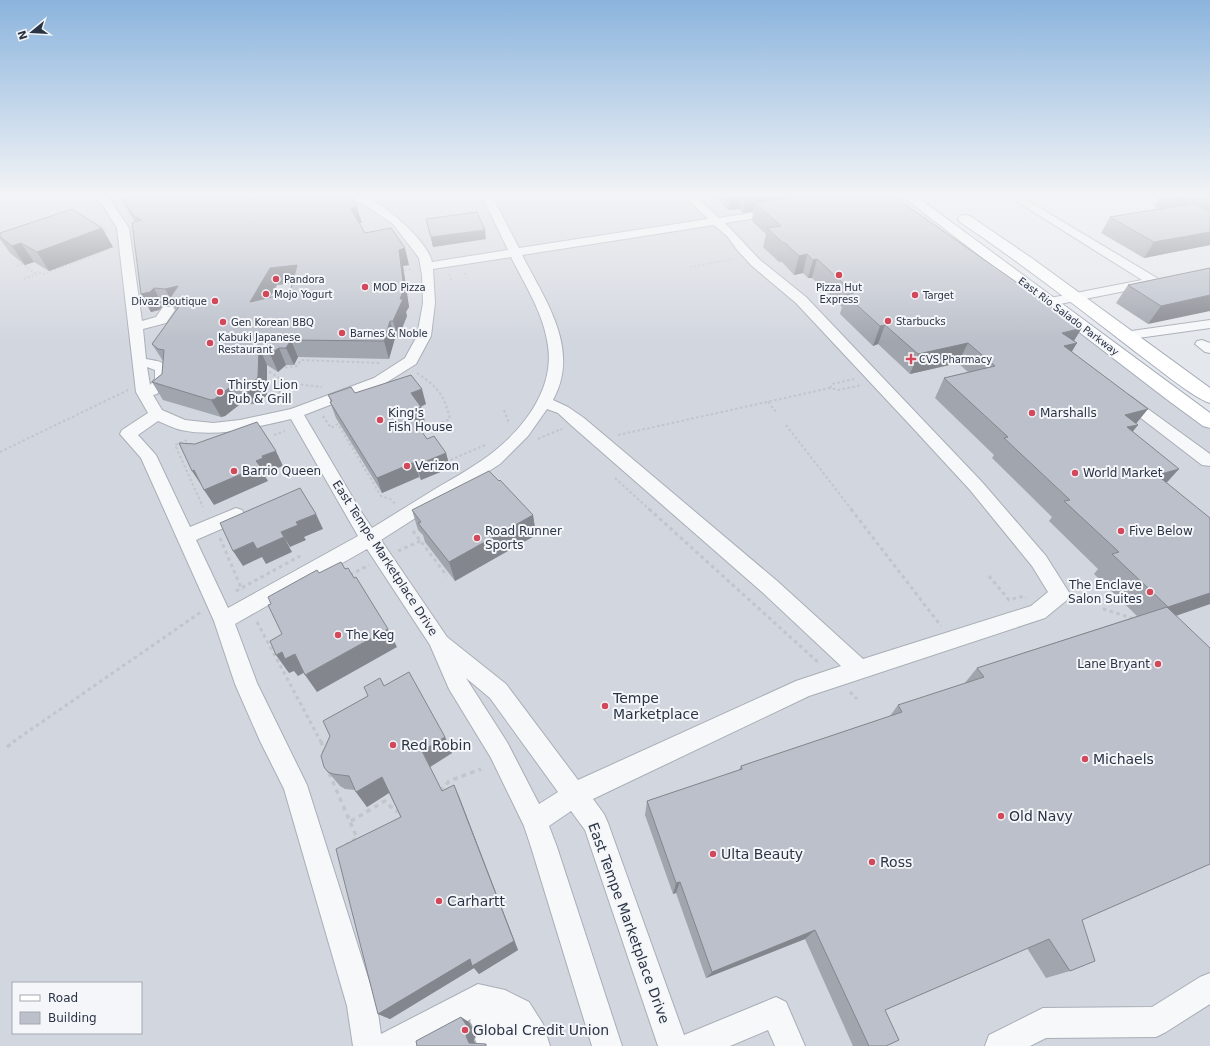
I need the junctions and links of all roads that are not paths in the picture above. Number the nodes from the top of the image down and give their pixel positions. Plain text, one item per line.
1 (126, 245) edge
2 (416, 245) edge
3 (510, 245) edge
4 (566, 245) edge
5 (739, 245) edge
6 (976, 245) edge
7 (1002, 245) edge
8 (1093, 245) edge
9 (514, 253) junction
10 (421, 270) junction
11 (1167, 279) edge
12 (1153, 281) junction
13 (1073, 296) junction
14 (1050, 302) junction
15 (168, 310) dead end
16 (1210, 324) edge
17 (136, 327) junction
18 (1124, 336) junction
19 (1210, 342) edge
20 (1210, 349) edge
21 (139, 361) junction
22 (1115, 391) edge
23 (1210, 397) edge
24 (544, 402) junction
25 (152, 405) junction
26 (293, 421) junction
27 (1210, 422) edge
28 (1209, 461) edge
29 (236, 515) edge
30 (185, 537) junction
31 (370, 538) junction
32 (220, 612) junction
33 (438, 640) junction
34 (860, 670) junction
35 (575, 795) junction
36 (534, 821) junction
37 (1210, 987) edge
38 (513, 1031) edge
39 (368, 1046) edge
40 (390, 1046) edge
41 (607, 1046) edge
42 (673, 1046) edge
43 (694, 1046) edge
44 (790, 1046) edge
45 (1000, 1046) edge

1 - 17 street
2 - 10 street
3 - 9 street
4 - 9 street
5 - 34 street
6 - 14 main road, East Rio Salado Parkway
7 - 13 main road, East Rio Salado Parkway
8 - 12 street
9 - 10 street
9 - 24 street
10 - 26 street
11 - 12 street
12 - 13 street
13 - 14 street
13 - 18 main road, East Rio Salado Parkway
14 - 27 main road, East Rio Salado Parkway
15 - 17 street
16 - 18 street
17 - 21 street
18 - 23 main road, East Rio Salado Parkway
19 - 20 street
21 - 25 street
21 - 25 street
22 - 28 street
24 - 31 street
24 - 34 street
25 - 26 street
25 - 30 street
26 - 31 street, East Tempe Marketplace Drive
29 - 30 street
30 - 32 street
31 - 32 street
31 - 33 street, East Tempe Marketplace Drive
32 - 39 street
33 - 35 street, East Tempe Marketplace Drive
33 - 36 street, East Tempe Marketplace Drive
34 - 35 street
35 - 36 street
35 - 42 street, East Tempe Marketplace Drive
36 - 41 street, East Tempe Marketplace Drive
37 - 45 street
38 - 40 street
43 - 44 street

